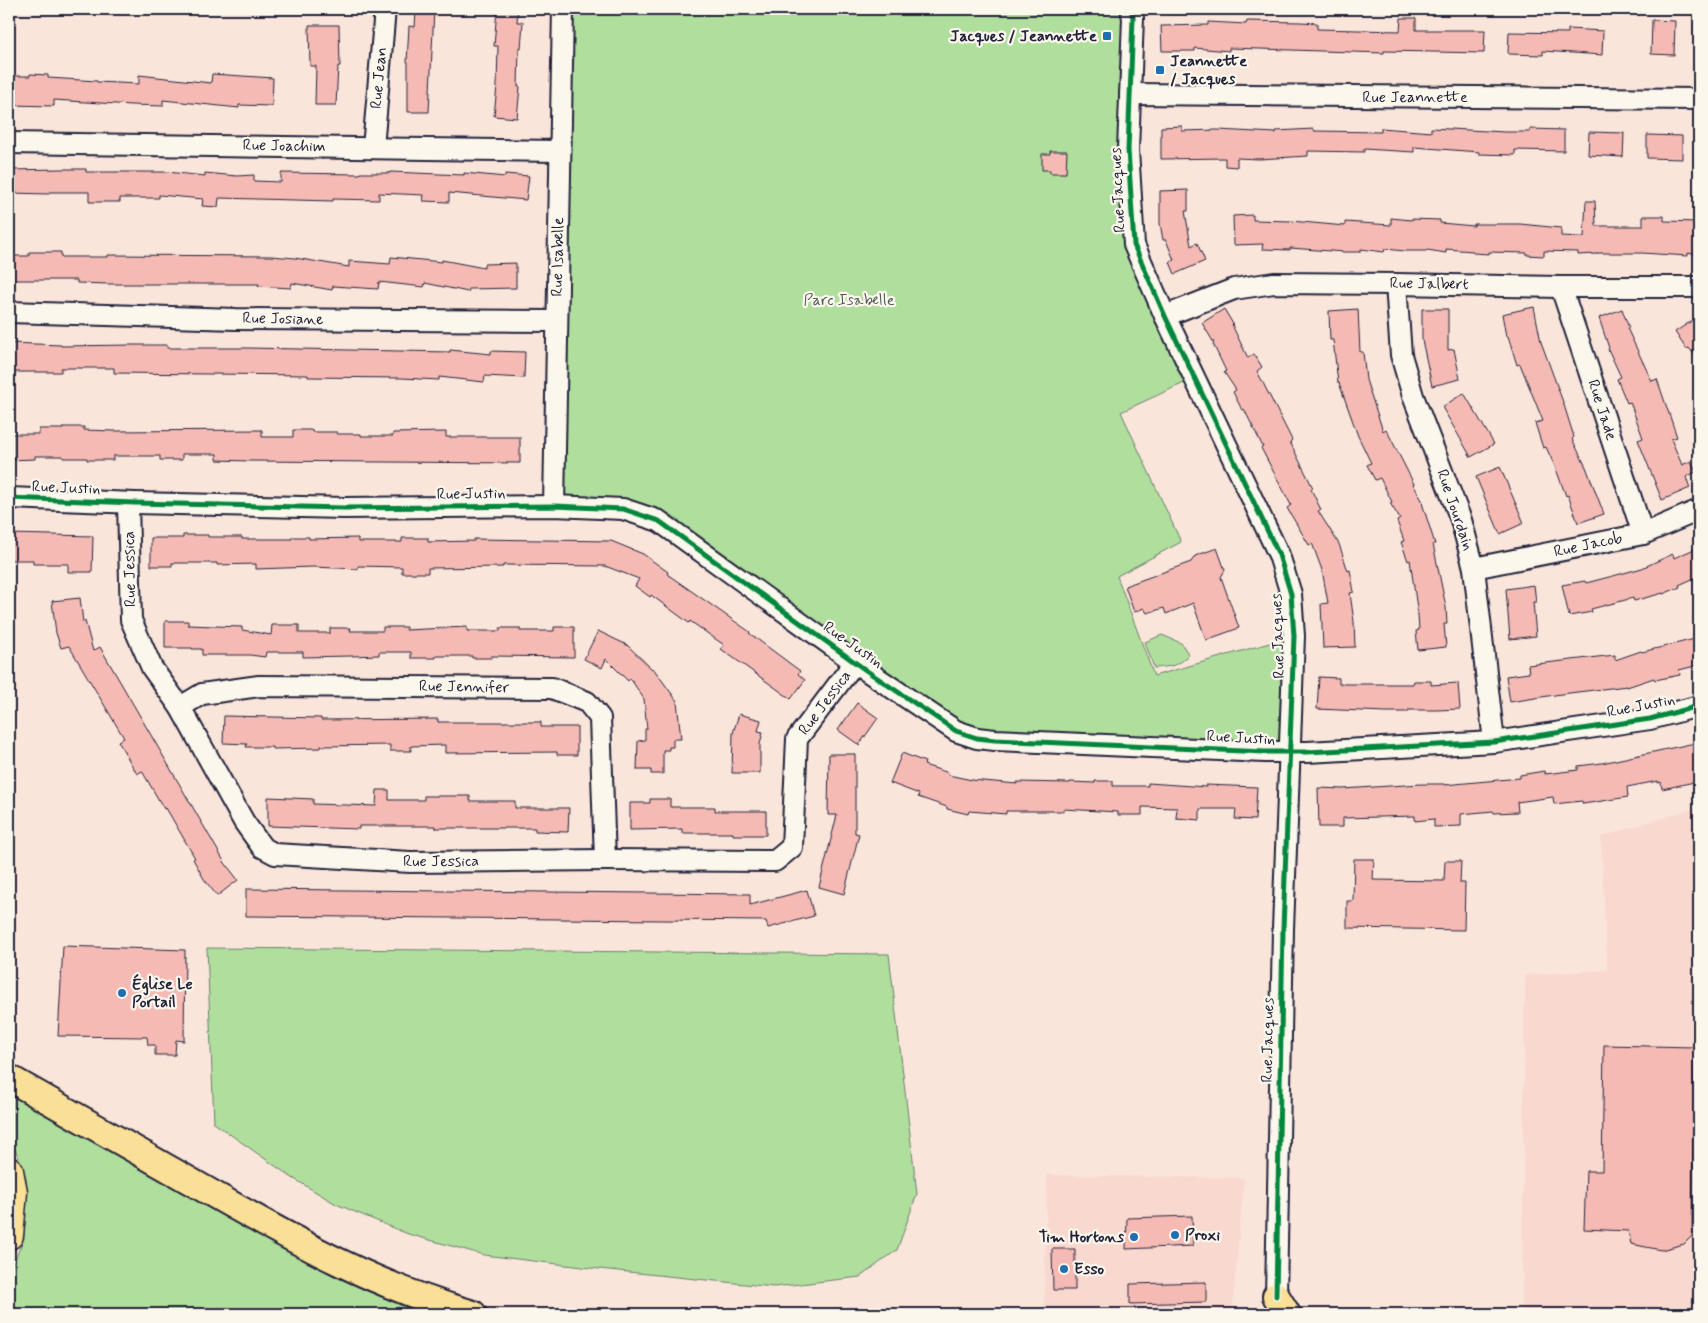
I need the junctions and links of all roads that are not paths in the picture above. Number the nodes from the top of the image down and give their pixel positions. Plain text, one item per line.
1 (385, 9) edge
2 (562, 9) edge
3 (1131, 9) edge
4 (1130, 94) junction
5 (1699, 99) edge
6 (9, 143) edge
7 (373, 148) junction
8 (560, 151) junction
9 (1396, 284) junction
10 (1561, 287) junction
11 (1699, 287) edge
12 (9, 312) edge
13 (1165, 316) junction
14 (557, 322) junction
15 (9, 498) edge
16 (128, 503) junction
17 (554, 506) junction
18 (1699, 510) edge
19 (1643, 534) junction
20 (1474, 568) junction
21 (855, 662) junction
22 (1699, 706) edge
23 (180, 707) junction
24 (1494, 742) junction
25 (1290, 752) junction
26 (604, 860) junction
27 (9, 1078) edge
28 (9, 1171) edge
29 (9, 1236) edge
30 (1277, 1308) edge
31 (473, 1314) edge

1 - 7 street, Rue Jean
2 - 8 street, Rue Isabelle
3 - 4 street, Rue Jacques
4 - 5 street, Rue Jeannette
4 - 13 street, Rue Jacques
6 - 7 street, Rue Joachim
7 - 8 street, Rue Joachim
8 - 14 street, Rue Isabelle
9 - 10 street, Rue Jalbert
9 - 13 street, Rue Jalbert
9 - 20 street, Rue Jourdain
10 - 11 street, Rue Jalbert
10 - 19 street, Rue Jade
12 - 14 street, Rue Josiane
13 - 25 street, Rue Jacques
14 - 17 street, Rue Isabelle
15 - 16 street, Rue Justin
16 - 17 street, Rue Justin
16 - 23 street, Rue Jessica
17 - 21 street, Rue Justin
18 - 19 street, Rue Jacob
19 - 20 street, Rue Jacob
20 - 24 street, Rue Jourdain
21 - 25 street, Rue Justin
21 - 26 street, Rue Jessica
22 - 24 street, Rue Justin
23 - 26 street, Rue Jessica
23 - 26 street, Rue Jennifer
24 - 25 street, Rue Justin
25 - 30 street, Rue Jacques
27 - 31 main road
28 - 29 highway

